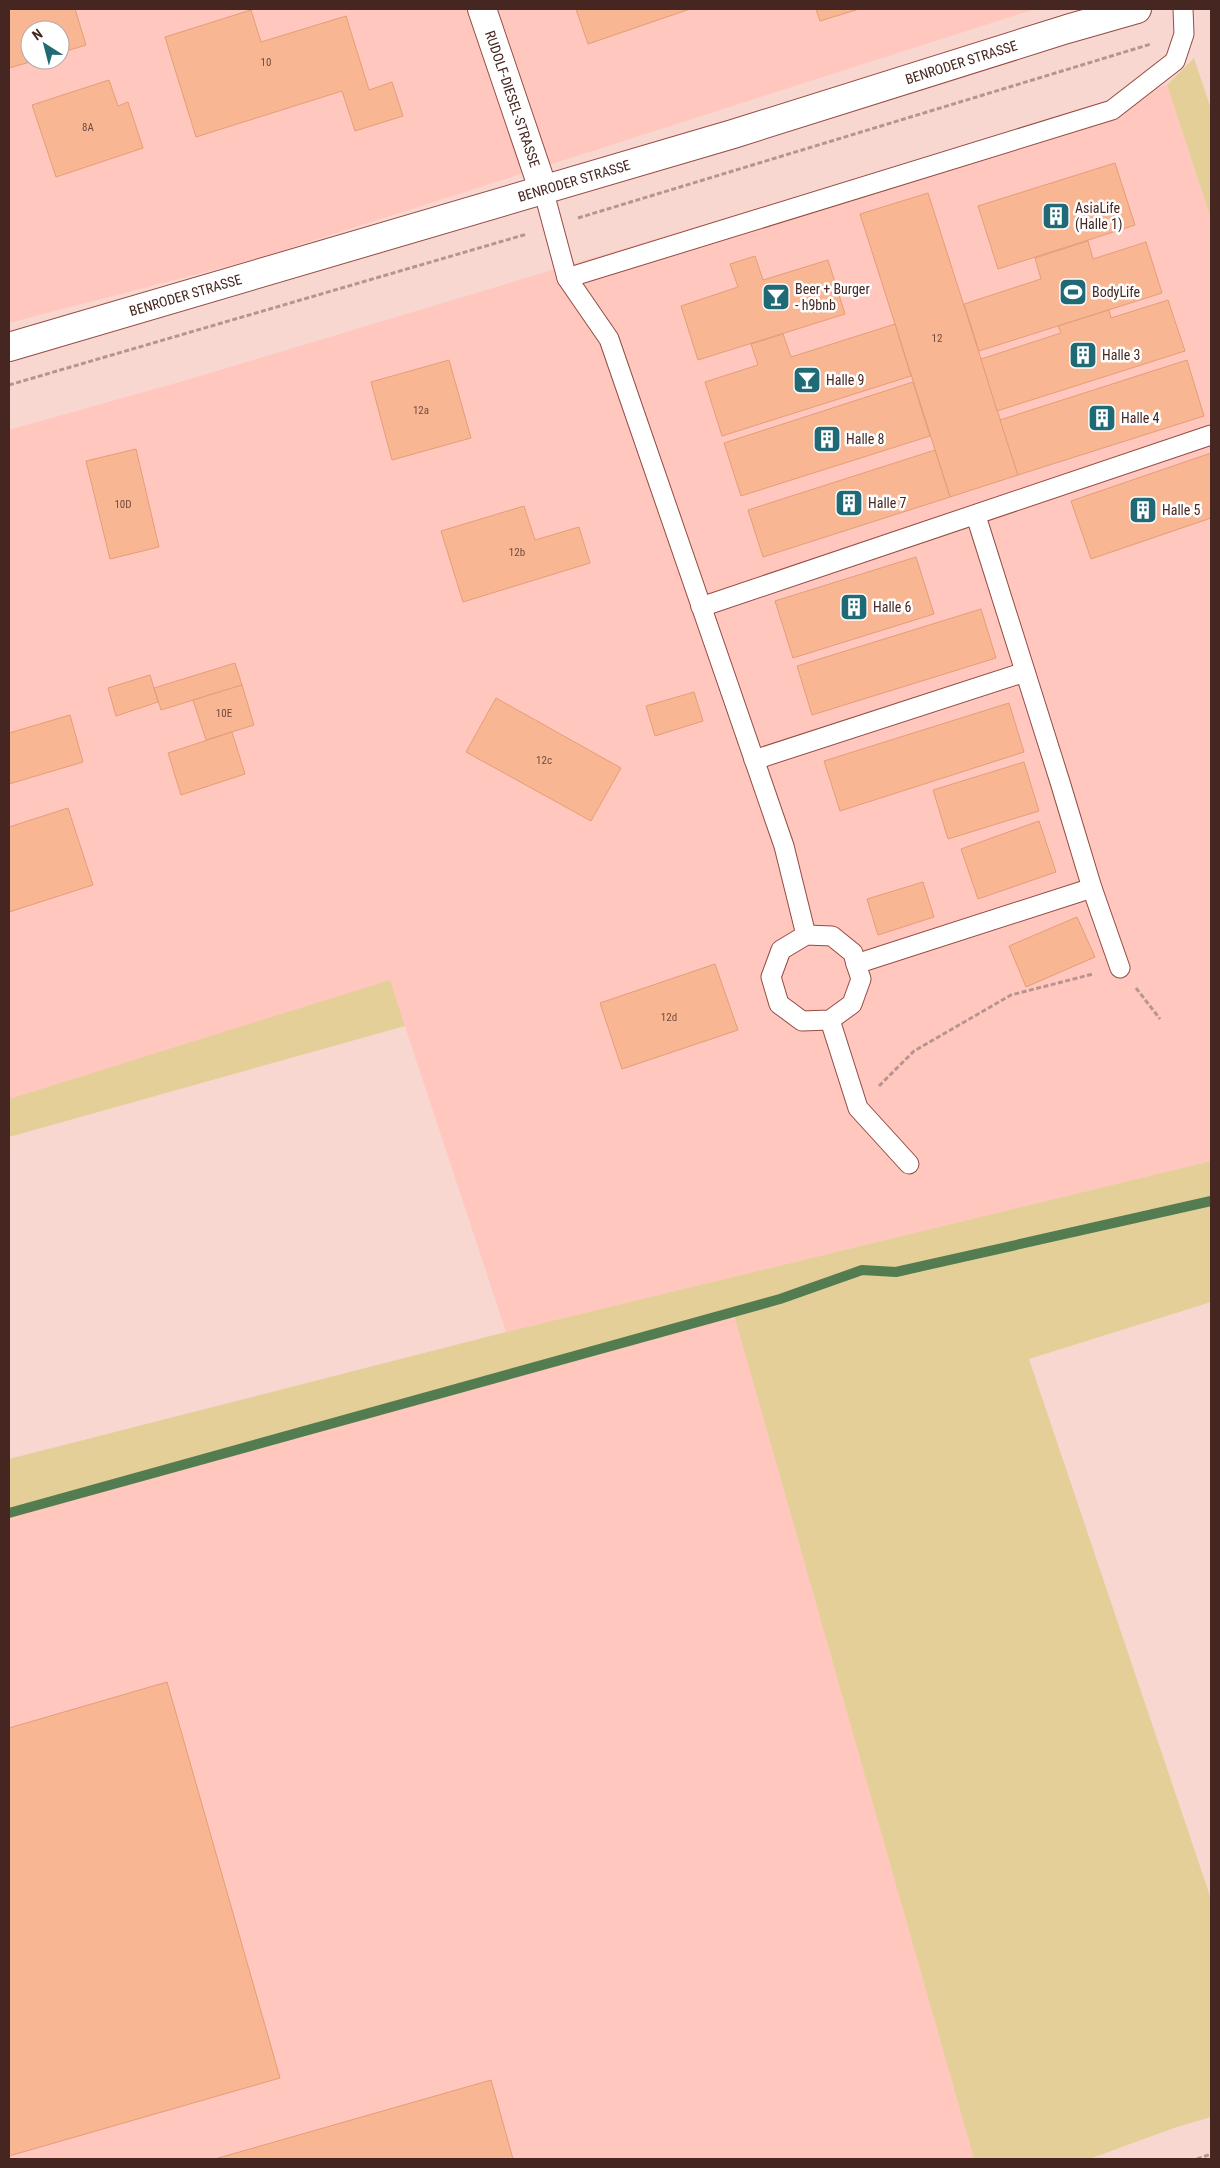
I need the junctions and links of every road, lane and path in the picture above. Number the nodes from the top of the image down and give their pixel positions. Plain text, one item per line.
1 (482, 9) edge
2 (1137, 9) edge
3 (1183, 9) edge
4 (1184, 34) junction
5 (543, 189) junction
6 (553, 226) junction
7 (567, 278) junction
8 (9, 347) edge
9 (9, 385) edge
10 (1211, 435) edge
11 (976, 516) junction
12 (701, 607) junction
13 (1025, 672) junction
14 (754, 760) junction
15 (1092, 888) junction
16 (806, 935) junction
17 (856, 964) junction
18 (1120, 968) junction
19 (1160, 1019) dead end
20 (830, 1020) junction
21 (858, 1108) junction
22 (909, 1164) dead end
23 (1211, 2154) edge
24 (1197, 2159) edge

1 - 5 street, RUDOLF-DIESEL-STRASSE
2 - 5 street, BENRODER STRASSE
3 - 4 lane
4 - 6 path
4 - 7 lane
5 - 6 lane
5 - 8 street, BENRODER STRASSE
6 - 7 lane
6 - 9 path
7 - 12 lane
10 - 11 lane
11 - 12 lane
11 - 13 lane
12 - 14 lane
13 - 14 lane
13 - 15 lane
14 - 16 lane
15 - 17 lane
15 - 18 lane
16 - 17 lane
16 - 20 lane
17 - 20 lane
18 - 19 path
18 - 21 path
20 - 21 lane
21 - 22 lane
23 - 24 path

